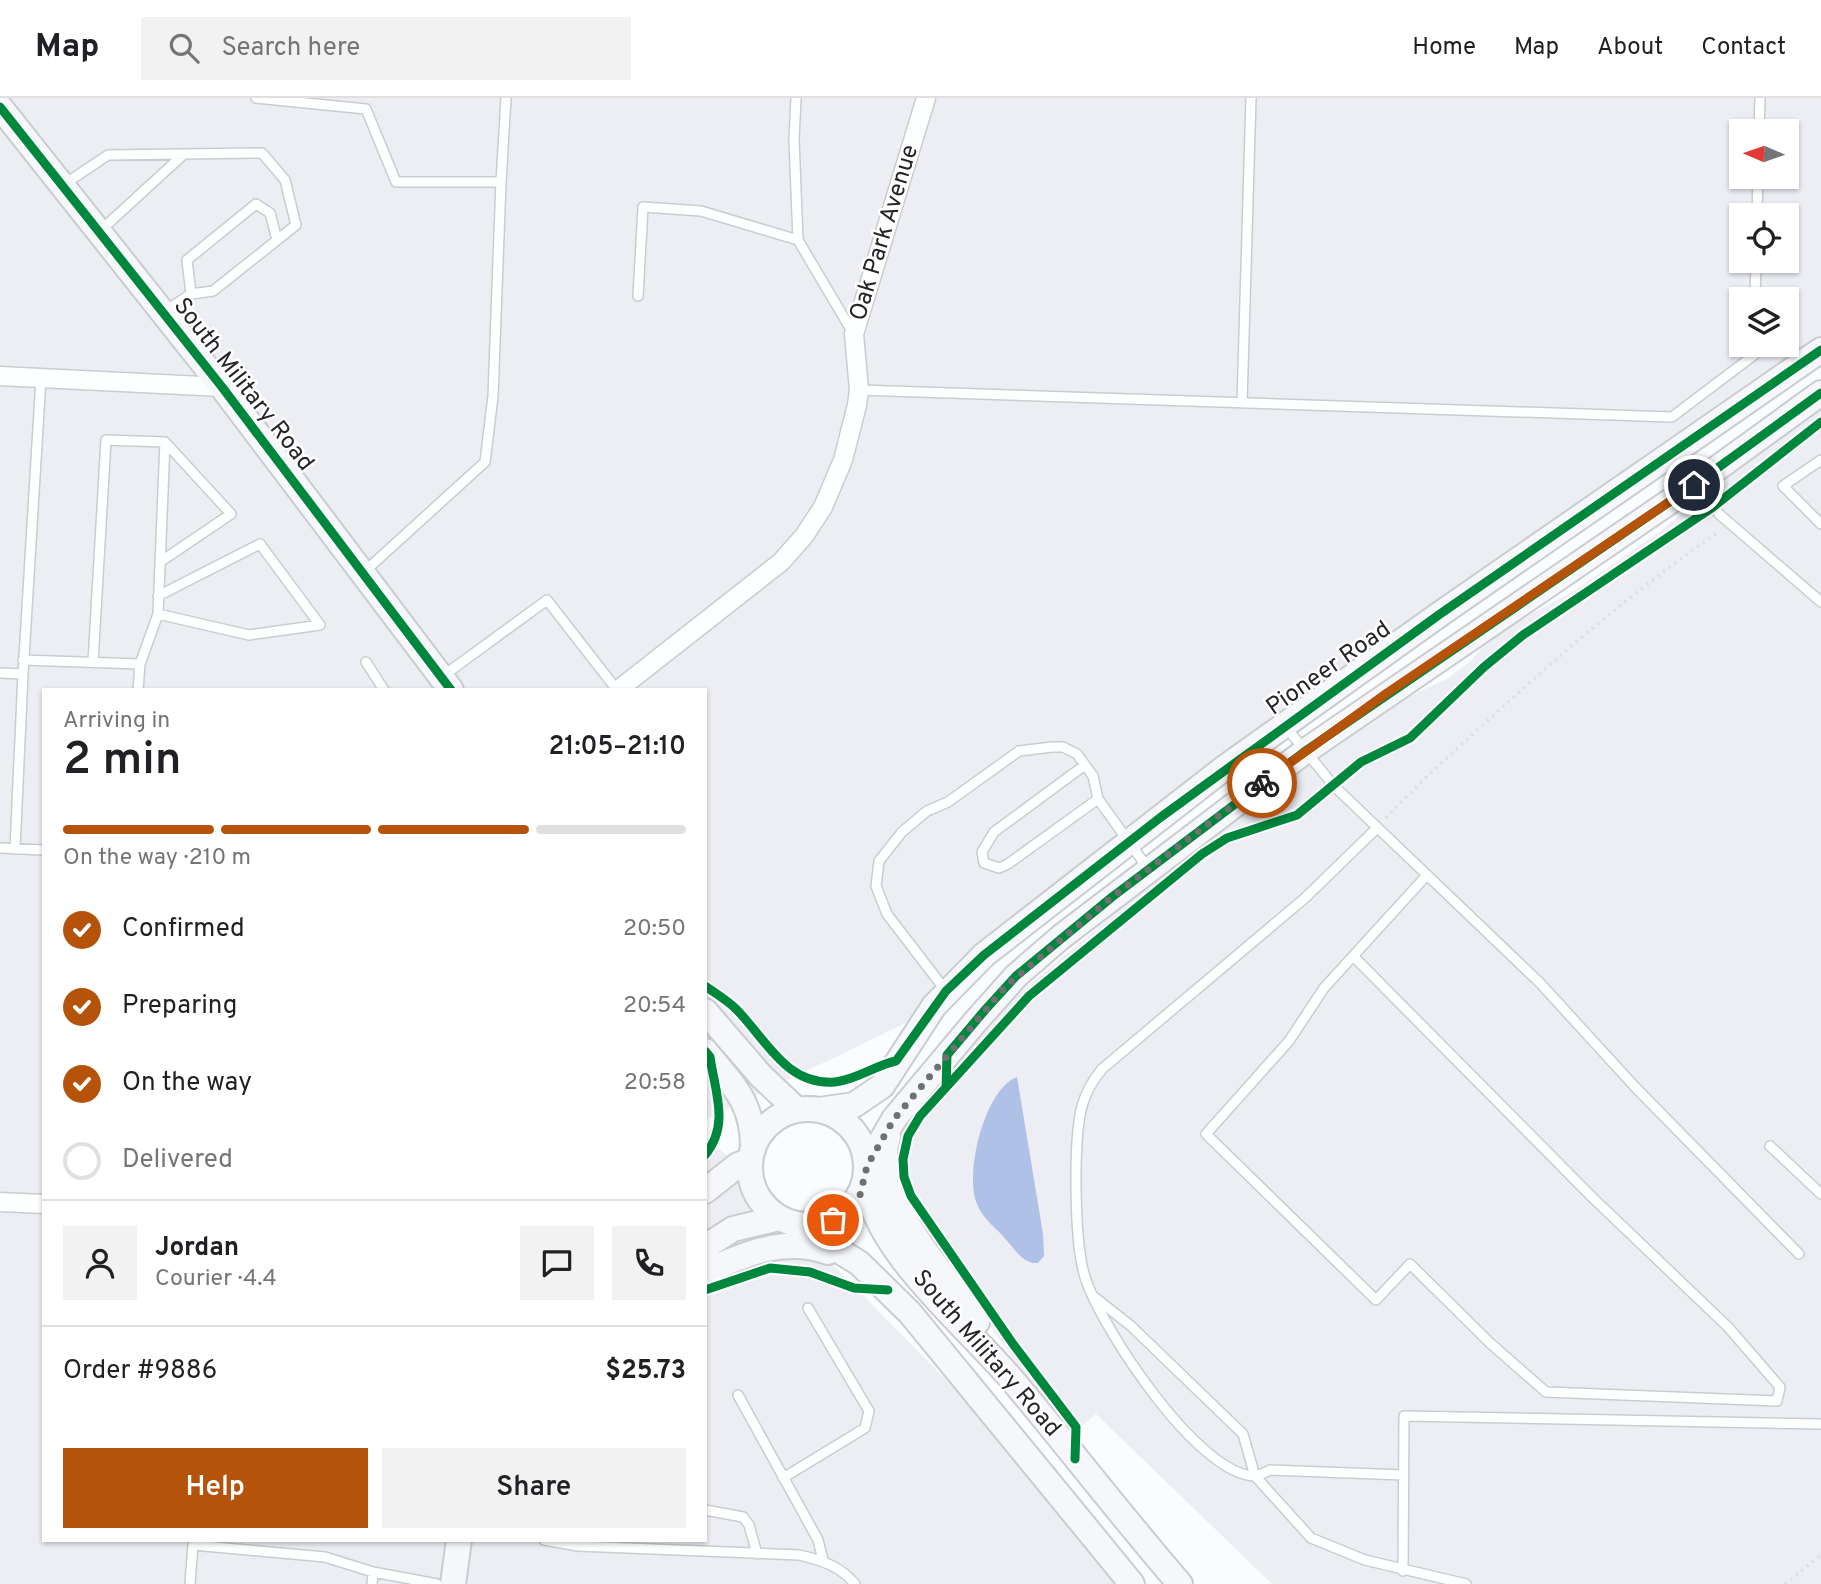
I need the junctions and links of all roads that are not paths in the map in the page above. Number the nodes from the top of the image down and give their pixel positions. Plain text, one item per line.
1 (256, 98) edge
2 (506, 98) edge
3 (796, 98) edge
4 (926, 98) edge
5 (1251, 98) edge
6 (1760, 98) edge
7 (0, 107) edge
8 (1759, 119) edge
9 (184, 154) junction
10 (501, 181) junction
11 (62, 186) junction
12 (99, 232) junction
13 (277, 240) junction
14 (798, 240) junction
15 (191, 294) junction
16 (638, 296) dead end
17 (163, 313) junction
18 (854, 334) junction
19 (1821, 351) edge
20 (1751, 357) edge
21 (0, 376) edge
22 (41, 378) junction
23 (222, 387) junction
24 (859, 390) junction
25 (1821, 393) edge
26 (1242, 403) junction
27 (165, 442) junction
28 (1671, 455) junction
29 (1820, 460) edge
30 (1694, 485) junction
31 (1821, 524) edge
32 (160, 562) junction
33 (363, 573) junction
34 (158, 596) junction
35 (1821, 602) edge
36 (158, 614) junction
37 (23, 660) junction
38 (93, 662) junction
39 (366, 662) dead end
40 (140, 664) junction
41 (0, 673) edge
42 (23, 674) junction
43 (447, 683) edge
44 (138, 688) edge
45 (383, 688) edge
46 (615, 688) edge
47 (620, 688) edge
48 (1283, 725) junction
49 (1304, 752) junction
50 (1085, 765) junction
51 (1098, 799) junction
52 (1377, 828) junction
53 (1129, 841) junction
54 (0, 848) edge
55 (15, 849) junction
56 (42, 850) edge
57 (1148, 869) junction
58 (1427, 875) junction
59 (1353, 956) junction
60 (946, 991) junction
61 (707, 1013) edge
62 (707, 1054) edge
63 (808, 1110) junction
64 (894, 1119) junction
65 (1770, 1146) dead end
66 (751, 1155) junction
67 (867, 1172) junction
68 (707, 1189) edge
69 (1821, 1194) edge
70 (0, 1202) edge
71 (42, 1204) edge
72 (788, 1222) junction
73 (707, 1246) edge
74 (1799, 1254) dead end
75 (707, 1271) edge
76 (871, 1274) junction
77 (1092, 1294) junction
78 (807, 1308) dead end
79 (1014, 1382) junction
80 (738, 1395) dead end
81 (1821, 1424) edge
82 (1404, 1475) junction
83 (1255, 1476) junction
84 (783, 1478) junction
85 (707, 1510) edge
86 (459, 1542) edge
87 (586, 1542) edge
88 (629, 1544) edge
89 (757, 1554) junction
90 (822, 1560) junction
91 (1403, 1571) junction
92 (373, 1572) junction
93 (190, 1584) edge
94 (372, 1584) edge
95 (437, 1584) edge
96 (453, 1584) edge
97 (855, 1584) edge
98 (1132, 1584) edge
99 (1180, 1584) edge
100 (1466, 1584) edge

1 - 10 lane
2 - 10 lane
3 - 14 lane
4 - 18 street, Oak Park Avenue
5 - 26 lane
6 - 8 lane
7 - 11 main road, South Military Road
9 - 11 lane
9 - 12 lane
9 - 13 lane
10 - 33 lane
11 - 12 main road, South Military Road
12 - 17 main road, South Military Road
13 - 15 lane
13 - 15 lane
14 - 16 lane
14 - 18 lane
15 - 17 lane
17 - 23 main road, South Military Road
18 - 24 street, Oak Park Avenue
19 - 28 main road, Pioneer Road
20 - 26 lane
21 - 22 street
22 - 23 street
22 - 37 lane
23 - 33 main road, South Military Road
24 - 26 lane
24 - 47 street, Oak Park Avenue
25 - 30 main road
27 - 32 lane
27 - 32 lane
27 - 38 lane
28 - 30 lane
28 - 48 main road, Pioneer Road
29 - 31 lane
30 - 35 lane
30 - 49 main road
32 - 34 lane
33 - 43 main road, South Military Road
34 - 36 lane
34 - 36 lane
36 - 40 lane
37 - 38 lane
37 - 42 lane
38 - 40 lane
39 - 45 lane
40 - 44 lane
41 - 42 lane
42 - 55 lane
43 - 46 lane
48 - 49 lane
48 - 53 main road, Pioneer Road
49 - 52 lane
49 - 57 main road
50 - 51 lane
50 - 51 lane
50 - 60 lane
51 - 53 lane
52 - 58 lane
52 - 77 lane
53 - 57 lane
53 - 60 main road, Pioneer Road
54 - 55 lane
55 - 56 lane
57 - 64 main road
58 - 59 lane
58 - 74 lane
59 - 59 lane
60 - 63 main road, Pioneer Road
61 - 63 main road
62 - 66 main road
63 - 66 main road
63 - 67 main road
64 - 67 main road
64 - 79 main road
65 - 69 lane
66 - 68 main road
66 - 72 main road
67 - 72 main road
67 - 79 main road, South Military Road
70 - 71 street
72 - 73 main road
72 - 76 main road, South Military Road
75 - 76 main road
76 - 98 main road, South Military Road
77 - 83 lane
77 - 83 lane
78 - 84 lane
79 - 99 main road, South Military Road
80 - 84 lane
81 - 82 lane
82 - 83 lane
82 - 91 lane
83 - 91 lane
84 - 90 lane
85 - 89 lane
86 - 96 main road
87 - 88 lane
88 - 89 lane
89 - 90 lane
90 - 97 lane
91 - 100 lane
92 - 93 lane
92 - 94 lane
92 - 95 lane

